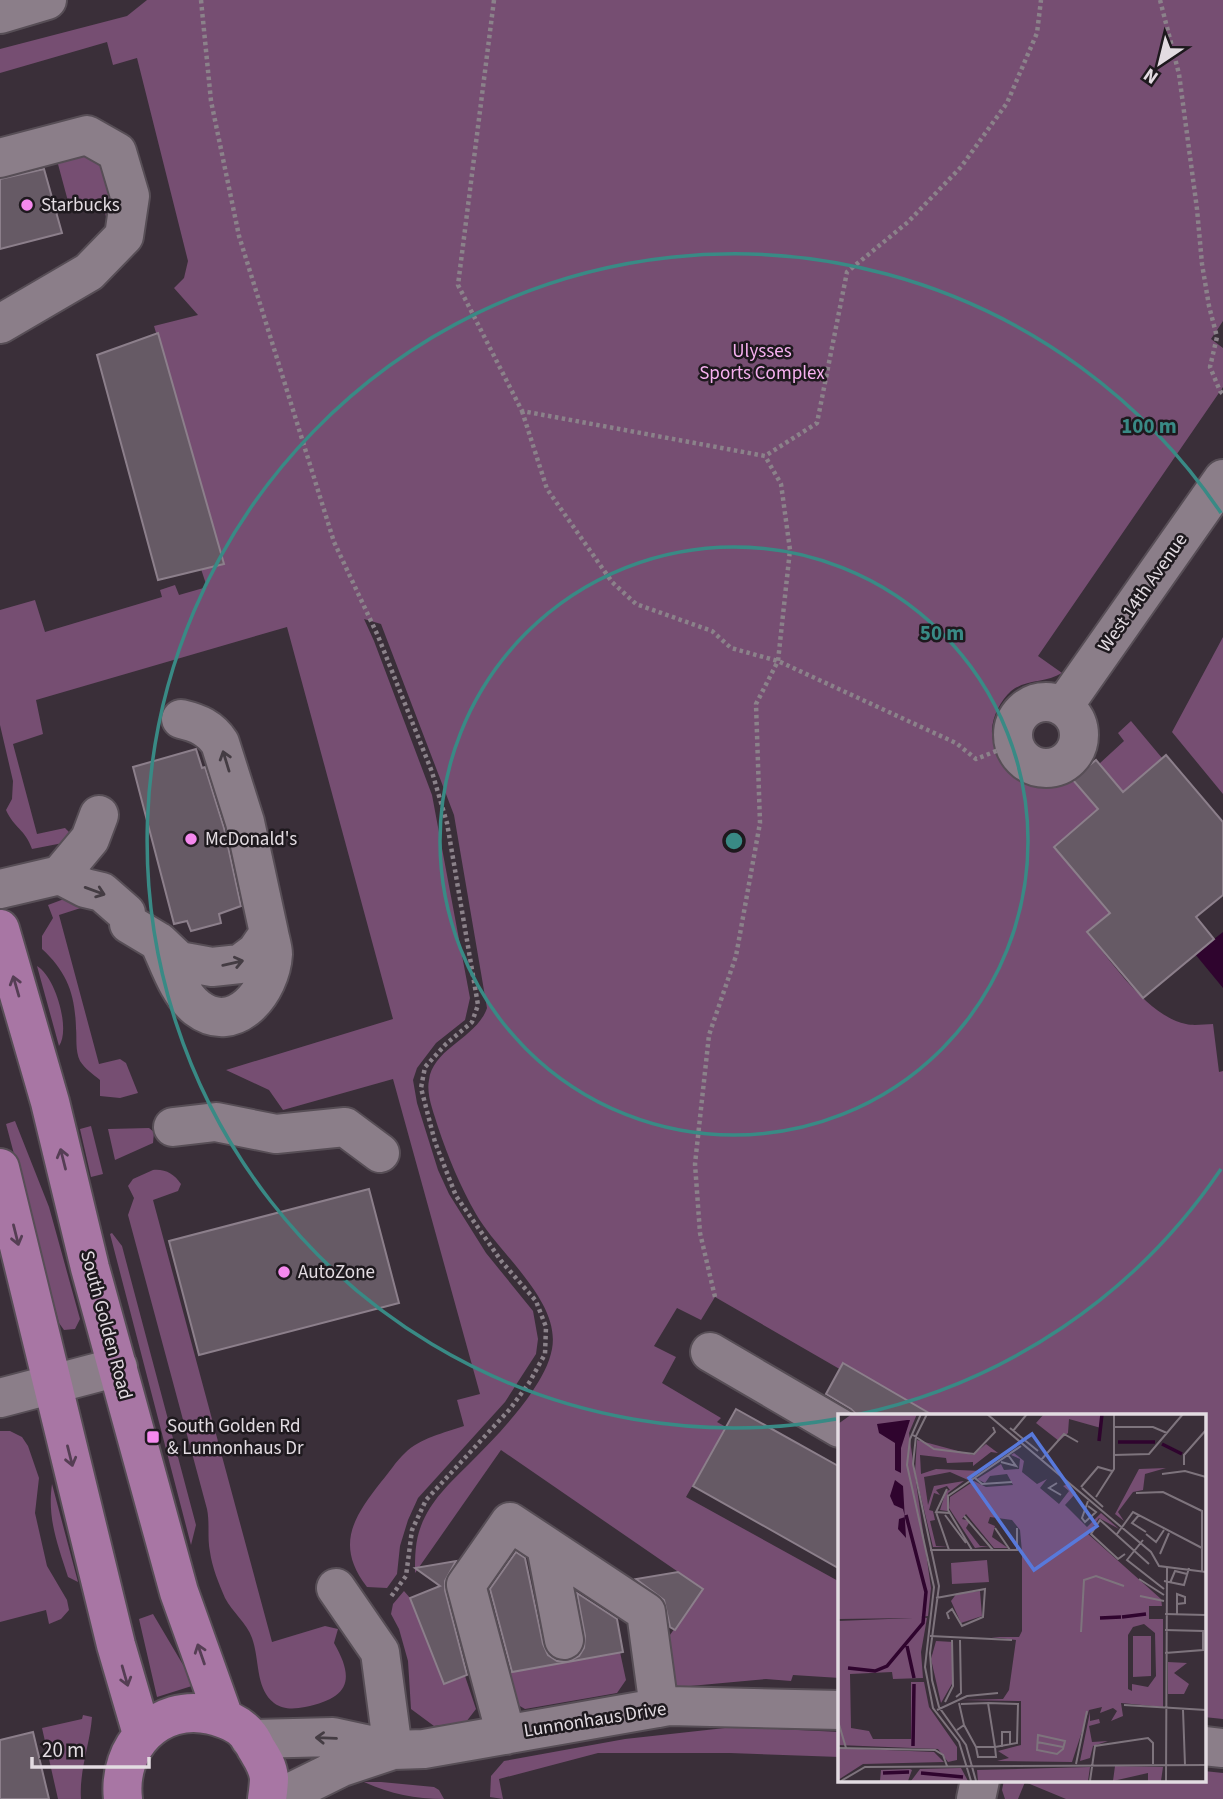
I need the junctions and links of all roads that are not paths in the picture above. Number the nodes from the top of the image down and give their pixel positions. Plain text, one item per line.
1 (47, 0) edge
2 (0, 14) edge
3 (0, 158) edge
4 (0, 324) edge
5 (1223, 479) edge
6 (1063, 707) junction
7 (181, 719) dead end
8 (99, 815) dead end
9 (60, 875) junction
10 (0, 889) edge
11 (138, 926) junction
12 (0, 929) edge
13 (269, 933) junction
14 (173, 1127) dead end
15 (380, 1153) dead end
16 (0, 1168) edge
17 (710, 1352) dead end
18 (118, 1367) junction
19 (52, 1383) junction
20 (0, 1398) edge
21 (838, 1427) edge
22 (546, 1546) junction
23 (336, 1588) dead end
24 (564, 1640) dead end
25 (659, 1708) junction
26 (838, 1710) edge
27 (237, 1728) junction
28 (142, 1734) junction
29 (506, 1735) junction
30 (393, 1750) junction
31 (123, 1799) edge
32 (267, 1799) edge
33 (277, 1799) edge

1 - 2 street
3 - 4 street
5 - 6 street, West 14th Avenue
6 - 6 street
13 -> 7 street
8 - 9 street
9 - 10 street
9 -> 11 street
11 -> 13 street
11 - 13 street
18 -> 12 main road, South Golden Road
14 - 15 street
16 -> 19 main road
17 - 21 street
18 - 19 street
27 -> 18 main road, South Golden Road
19 - 20 street
19 -> 28 main road
22 - 24 street
22 - 25 street
22 - 29 street
23 - 30 street
25 - 26 street, Lunnonhaus Drive
25 - 29 street, Lunnonhaus Drive
27 - 28 main road
30 -> 27 street, Lunnonhaus Drive
27 - 32 main road, South Golden Road
28 - 31 main road
29 - 30 street, Lunnonhaus Drive
30 - 33 street, Lunnonhaus Drive

